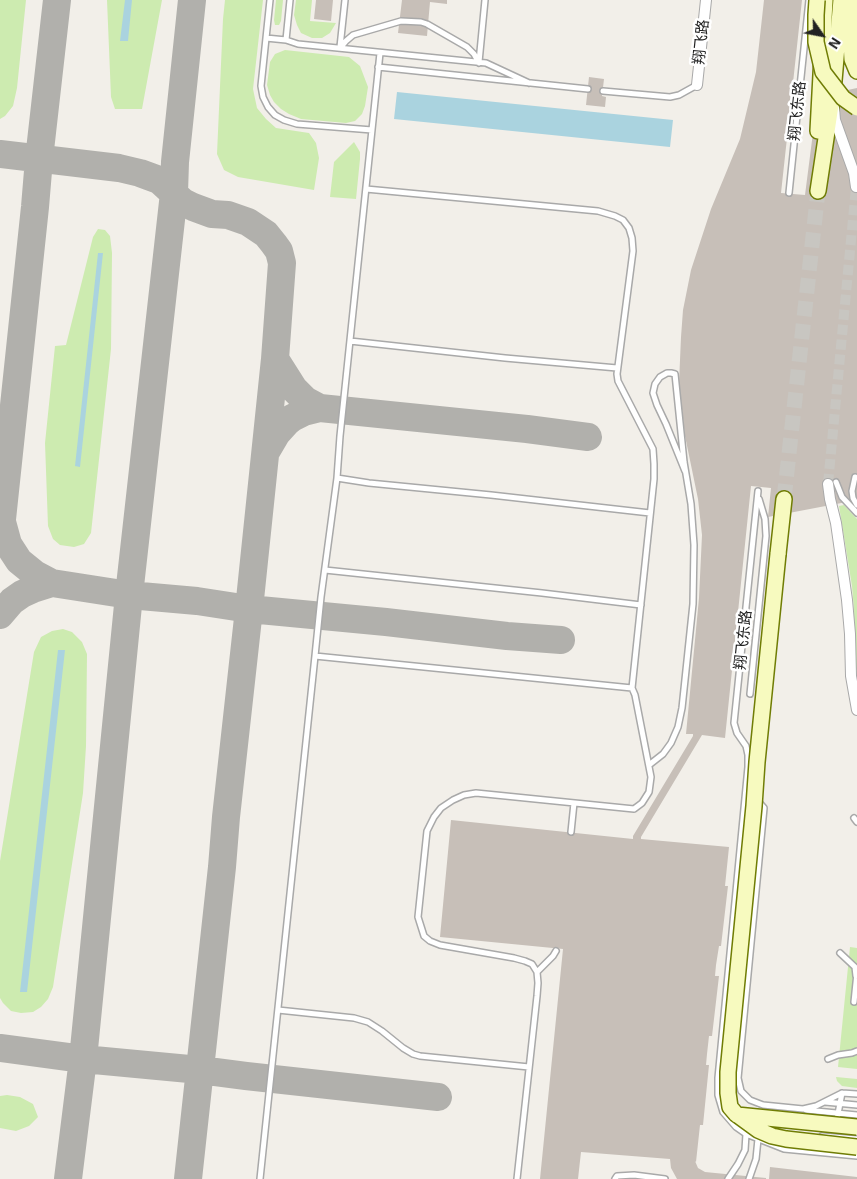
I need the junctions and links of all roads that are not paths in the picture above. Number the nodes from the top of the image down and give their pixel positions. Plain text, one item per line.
1 (270, 0) edge
2 (290, 0) edge
3 (345, 0) edge
4 (485, 0) edge
5 (706, 0) edge
6 (809, 0) edge
7 (817, 0) edge
8 (825, 0) edge
9 (841, 0) edge
10 (855, 0) edge
11 (266, 38) junction
12 (286, 40) junction
13 (340, 48) junction
14 (380, 53) junction
15 (479, 63) junction
16 (378, 67) junction
17 (857, 71) edge
18 (529, 83) junction
19 (697, 85) joint
20 (588, 89) dead end
21 (603, 90) dead end
22 (832, 92) junction
23 (857, 108) edge
24 (372, 130) junction
25 (856, 187) edge
26 (366, 189) junction
27 (789, 193) dead end
28 (350, 340) junction
29 (617, 368) junction
30 (685, 471) junction
31 (855, 477) dead end
32 (337, 478) junction
33 (832, 483) joint
34 (784, 500) tunnel mouth
35 (857, 505) edge
36 (650, 513) junction
37 (857, 513) edge
38 (325, 570) junction
39 (641, 605) junction
40 (315, 656) junction
41 (632, 688) junction
42 (750, 694) dead end
43 (857, 710) edge
44 (649, 765) junction
45 (746, 786) junction
46 (574, 803) junction
47 (571, 832) dead end
48 (556, 951) dead end
49 (840, 952) dead end
50 (537, 972) junction
51 (856, 974) edge
52 (854, 1002) dead end
53 (278, 1010) junction
54 (857, 1051) edge
55 (828, 1060) dead end
56 (529, 1067) junction
57 (842, 1093) junction
58 (857, 1094) edge
59 (824, 1102) junction
60 (839, 1104) junction
61 (857, 1106) edge
62 (803, 1109) junction
63 (838, 1113) junction
64 (736, 1114) junction
65 (857, 1115) edge
66 (857, 1127) edge
67 (781, 1132) dead end
68 (746, 1134) junction
69 (816, 1135) dead end
70 (834, 1137) junction
71 (758, 1139) junction
72 (857, 1139) edge
73 (857, 1147) edge
74 (832, 1154) junction
75 (857, 1156) edge
76 (260, 1179) edge
77 (517, 1179) edge
78 (615, 1179) edge
79 (665, 1179) edge
80 (728, 1179) edge
81 (749, 1179) edge

1 - 11 lane
2 - 12 lane
3 - 13 lane
4 - 15 lane
5 - 19 street, 翔飞路
6 - 27 lane, 翔飞东路
7 - 23 main road, bridge
8 - 22 main road
9 - 22 main road
10 - 17 main road
11 - 12 lane
11 - 24 lane
12 - 13 lane
13 - 14 lane
13 - 15 lane
14 - 15 lane
14 - 16 lane
15 - 18 lane
16 - 18 lane
16 - 24 lane
18 - 20 lane
19 - 21 lane
22 - 25 street
24 - 26 lane
26 - 28 lane
26 - 29 lane
28 - 29 lane
28 - 32 lane
29 - 36 lane
30 - 30 lane
30 - 44 lane
31 - 35 lane
32 - 36 lane
32 - 38 lane
33 - 37 lane
33 - 43 street
34 - 64 main road, bridge
36 - 39 lane
38 - 39 lane
38 - 40 lane
39 - 41 lane
40 - 41 lane
40 - 53 lane
41 - 44 lane
42 - 45 lane, 翔飞东路
44 - 46 lane
45 - 62 lane
45 - 68 lane, 翔飞东路
46 - 47 lane
46 - 50 lane
48 - 50 lane
49 - 51 lane
50 - 56 lane
51 - 52 lane
53 - 56 lane
53 - 76 lane
54 - 55 lane
56 - 77 lane
57 - 58 lane
57 - 59 lane
57 - 60 lane
59 - 60 lane
59 - 62 lane
60 - 61 lane
60 - 63 lane
62 - 63 lane
63 - 65 lane
63 - 70 lane
64 - 66 main road, bridge
64 - 73 main road, bridge
67 - 71 lane
68 - 71 lane, 翔飞东路
68 - 80 lane
69 - 70 lane
70 - 72 lane
70 - 74 lane
71 - 74 lane, 翔飞东路
71 - 81 lane
74 - 75 lane, 翔飞东路
78 - 79 lane

